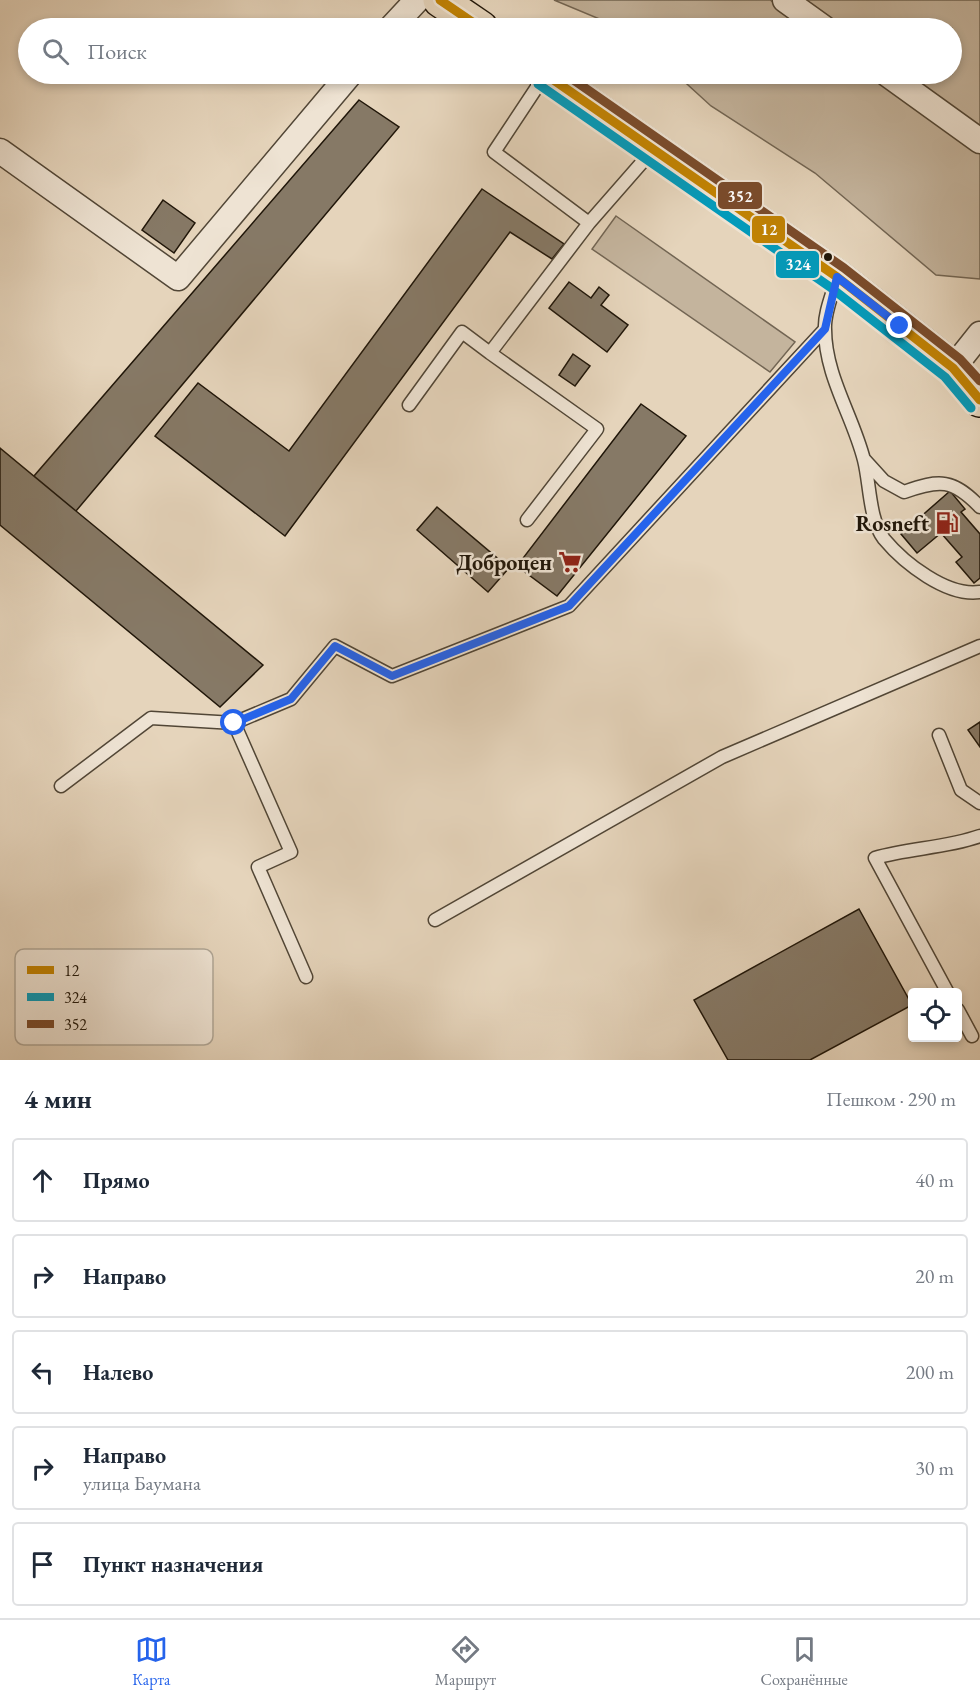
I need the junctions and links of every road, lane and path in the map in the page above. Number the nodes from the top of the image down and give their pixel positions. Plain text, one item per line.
1 (417, 0) edge
2 (440, 0) edge
3 (785, 0) edge
4 (400, 18) edge
5 (466, 18) edge
6 (810, 18) edge
7 (342, 84) edge
8 (538, 84) edge
9 (560, 84) edge
10 (901, 84) edge
11 (980, 141) edge
12 (655, 148) junction
13 (0, 152) edge
14 (589, 223) junction
15 (837, 277) junction
16 (825, 329) junction
17 (980, 334) edge
18 (490, 353) junction
19 (953, 368) junction
20 (980, 400) edge
21 (409, 405) dead end
22 (864, 459) junction
23 (980, 507) edge
24 (527, 520) dead end
25 (980, 592) edge
26 (980, 646) edge
27 (234, 723) junction
28 (939, 735) dead end
29 (62, 786) dead end
30 (980, 803) edge
31 (980, 836) edge
32 (435, 921) dead end
33 (306, 977) dead end
34 (945, 988) edge
35 (962, 1019) edge
36 (972, 1036) dead end

1 - 4 street
2 - 5 main road
3 - 6 street
7 - 13 street
8 - 14 lane
9 - 12 main road
10 - 11 street
12 - 14 lane
12 - 15 main road
14 - 18 lane
15 - 16 lane
15 - 19 main road
16 - 22 lane
16 - 27 lane
17 - 19 street
18 - 21 lane
18 - 24 lane
19 - 20 main road
22 - 23 lane
22 - 25 lane
26 - 32 lane
27 - 29 lane
27 - 33 lane
28 - 30 lane
31 - 34 lane
35 - 36 lane

